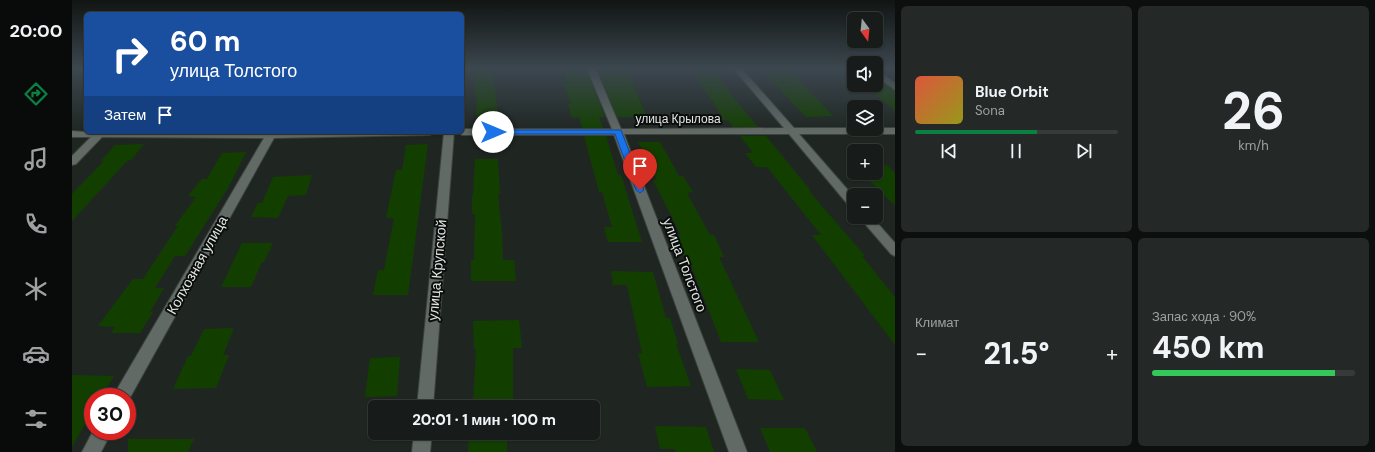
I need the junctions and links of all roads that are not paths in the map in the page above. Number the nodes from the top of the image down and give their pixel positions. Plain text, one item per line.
1 (600, 89) edge
2 (755, 89) edge
3 (790, 131) junction
4 (895, 131) edge
5 (464, 132) edge
6 (618, 132) junction
7 (72, 134) edge
8 (84, 134) edge
9 (100, 134) edge
10 (271, 134) edge
11 (449, 134) edge
12 (72, 162) edge
13 (847, 196) edge
14 (872, 224) edge
15 (895, 251) edge
16 (127, 388) edge
17 (426, 400) edge
18 (98, 440) edge
19 (422, 440) edge
20 (91, 452) edge
21 (421, 452) edge
22 (738, 452) edge

1 - 6 street, улица Толстого
2 - 3 street
3 - 4 street, улица Крылова
3 - 6 street, улица Крылова
3 - 13 street
5 - 6 street, улица Крылова
6 - 22 street, улица Толстого
7 - 8 street
9 - 12 street
10 - 16 street, Колхозная улица
11 - 17 street, улица Крупской
14 - 15 street
18 - 20 street
19 - 21 street

